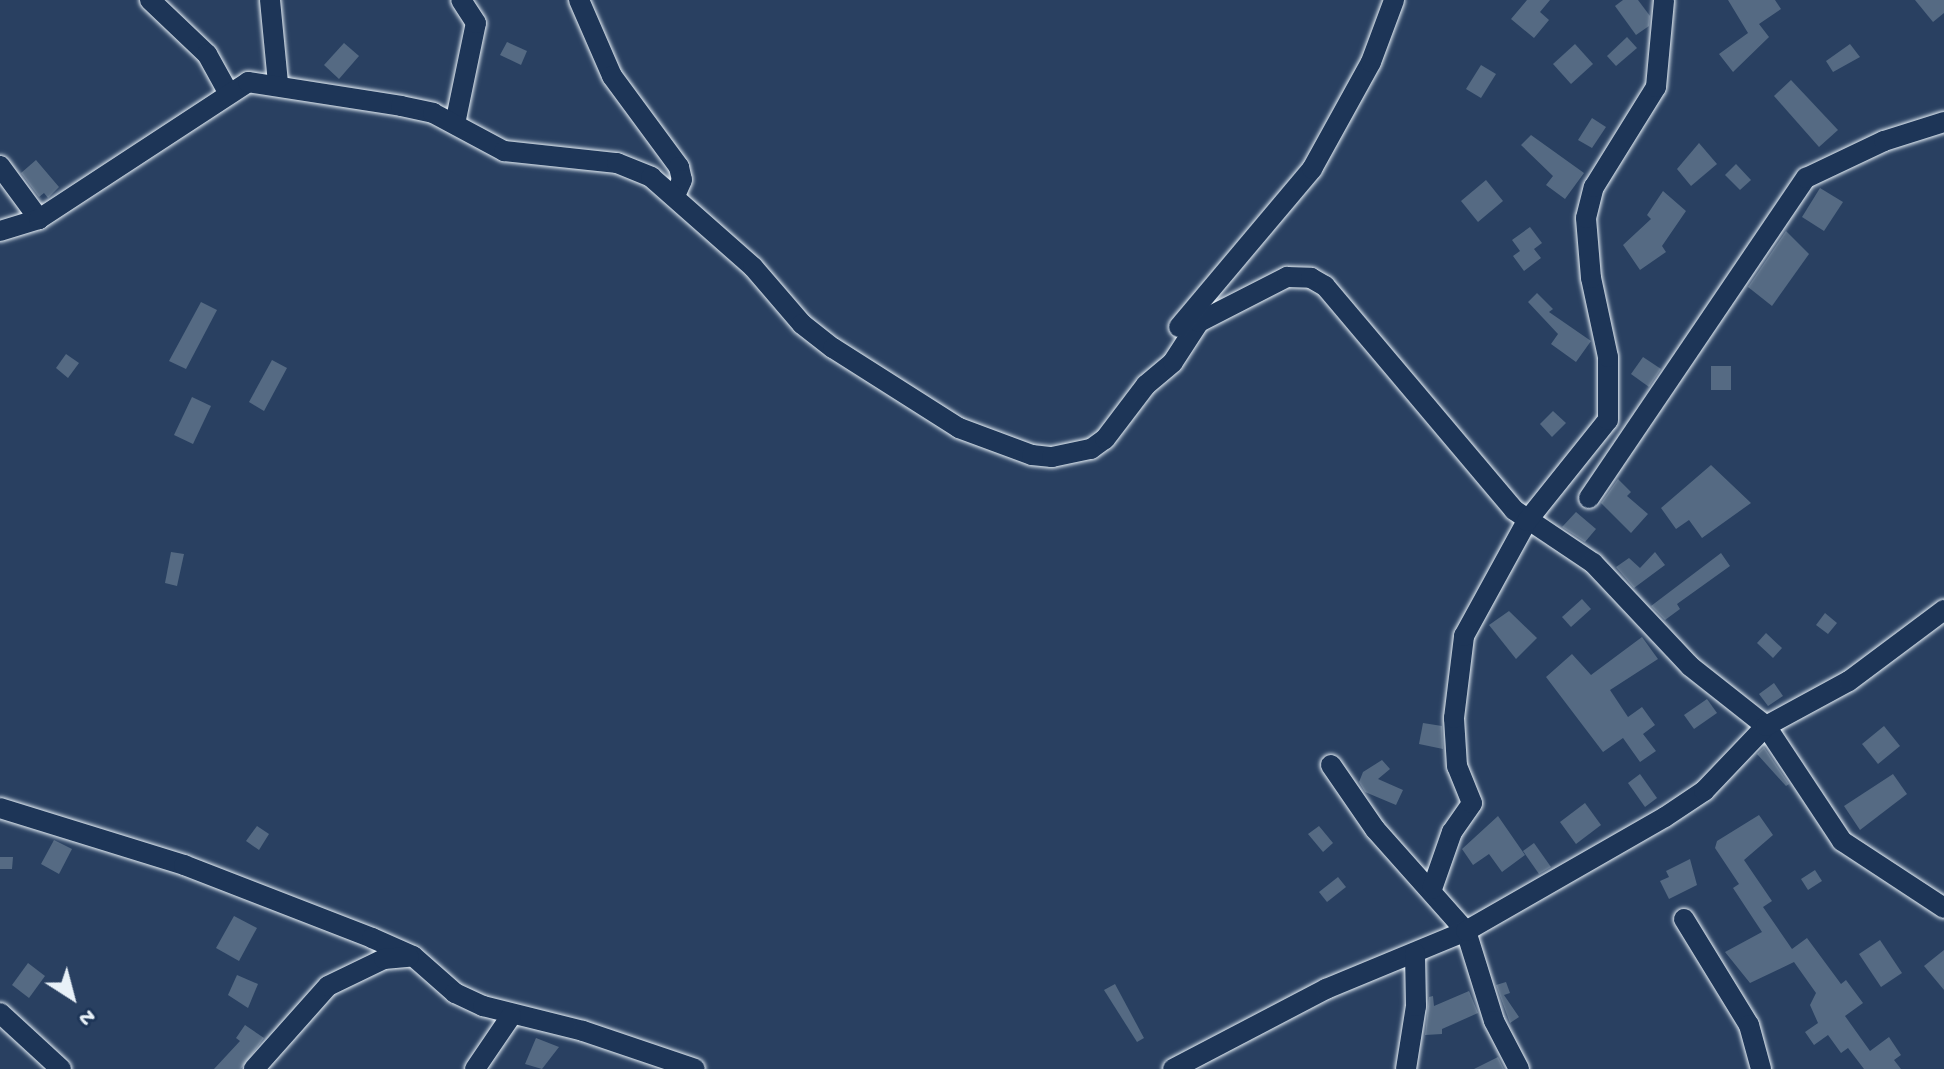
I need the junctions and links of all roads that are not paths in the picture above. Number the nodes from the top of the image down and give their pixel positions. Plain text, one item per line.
1 (150, 0) edge
2 (270, 0) edge
3 (461, 0) edge
4 (579, 0) edge
5 (1394, 0) edge
6 (1664, 0) edge
7 (278, 83) junction
8 (228, 92) junction
9 (1944, 122) edge
10 (455, 124) junction
11 (0, 166) edge
12 (675, 196) junction
13 (39, 219) junction
14 (0, 231) edge
15 (1151, 381) junction
16 (1589, 498) dead end
17 (1527, 521) junction
18 (1944, 610) edge
19 (1766, 726) junction
20 (1331, 765) dead end
21 (0, 808) edge
22 (1432, 889) junction
23 (1944, 908) edge
24 (1684, 919) dead end
25 (1466, 931) junction
26 (1415, 953) junction
27 (413, 956) junction
28 (0, 1013) edge
29 (511, 1016) junction
30 (646, 1060) edge
31 (61, 1069) edge
32 (254, 1069) edge
33 (475, 1069) edge
34 (695, 1069) edge
35 (1173, 1069) edge
36 (1406, 1069) edge
37 (1519, 1069) edge
38 (1761, 1069) edge

1 - 8 street
2 - 7 street
3 - 10 street
4 - 12 street
5 - 15 street
6 - 17 street
7 - 8 street
7 - 10 street
8 - 13 street
9 - 16 street
10 - 12 street
11 - 13 street
12 - 15 street
13 - 14 street
15 - 17 street
17 - 19 street
17 - 22 street
18 - 19 street
19 - 23 street
19 - 25 street
20 - 22 street
21 - 27 street
22 - 25 street
24 - 38 street
25 - 26 street
25 - 37 street
26 - 35 street
26 - 36 street
27 - 29 street
27 - 32 street
28 - 31 street
29 - 30 street
29 - 33 street
30 - 34 street

